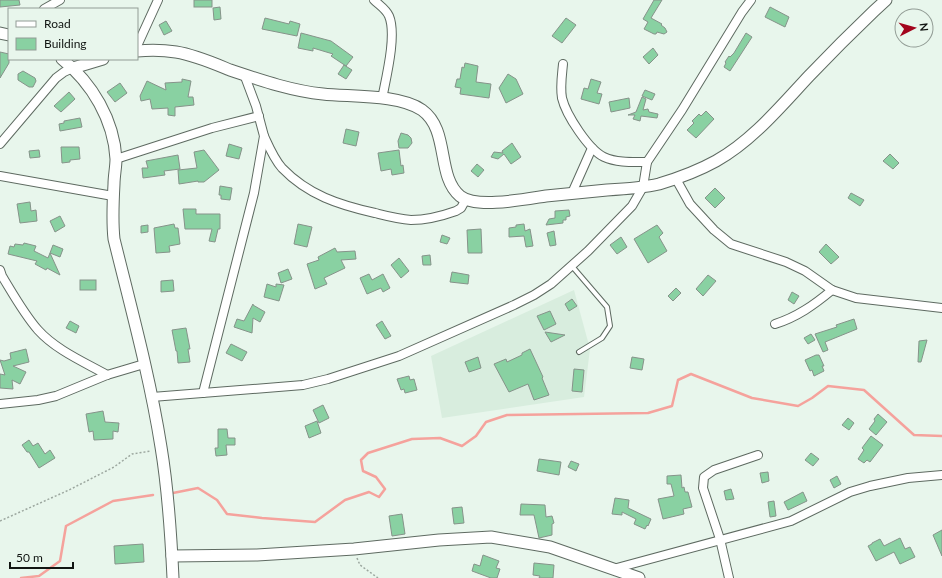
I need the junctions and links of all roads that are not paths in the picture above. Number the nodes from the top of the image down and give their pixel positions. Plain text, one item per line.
1 (60, 0) edge
2 (158, 0) edge
3 (374, 0) edge
4 (751, 0) edge
5 (886, 0) edge
6 (46, 8) edge
7 (138, 44) edge
8 (138, 51) edge
9 (63, 60) edge
10 (100, 60) edge
11 (563, 64) dead end
12 (73, 68) junction
13 (244, 74) junction
14 (382, 99) junction
15 (259, 116) junction
16 (264, 136) junction
17 (0, 144) edge
18 (592, 148) junction
19 (116, 159) junction
20 (647, 162) junction
21 (0, 176) edge
22 (676, 179) junction
23 (644, 187) junction
24 (572, 193) junction
25 (114, 196) junction
26 (466, 199) junction
27 (571, 265) junction
28 (1, 274) edge
29 (832, 290) junction
30 (942, 308) edge
31 (775, 324) dead end
32 (579, 352) dead end
33 (144, 364) junction
34 (107, 375) junction
35 (203, 393) junction
36 (152, 397) junction
37 (0, 404) edge
38 (758, 455) dead end
39 (942, 475) edge
40 (720, 539) junction
41 (172, 556) junction
42 (613, 569) junction
43 (173, 578) edge
44 (639, 578) edge
45 (729, 578) edge

1 - 6 street
2 - 7 street
3 - 14 street
4 - 20 street
5 - 22 street
8 - 13 street
9 - 12 street
10 - 12 street
11 - 18 street
12 - 17 street
12 - 19 street
13 - 14 street
13 - 15 street
14 - 26 street
15 - 16 street
15 - 19 street
16 - 26 street
16 - 35 street
18 - 20 street
18 - 24 street
19 - 25 street
20 - 23 street
21 - 25 street
22 - 23 street
22 - 29 street
23 - 24 street
23 - 27 street
24 - 26 street
25 - 33 street
27 - 32 lane
27 - 35 street
28 - 34 street
29 - 30 street
29 - 31 street
33 - 34 street
33 - 36 street
34 - 37 street
35 - 36 street
36 - 41 street
38 - 40 street
39 - 40 street
40 - 42 street
40 - 45 street
41 - 42 street
41 - 43 street
42 - 44 street

